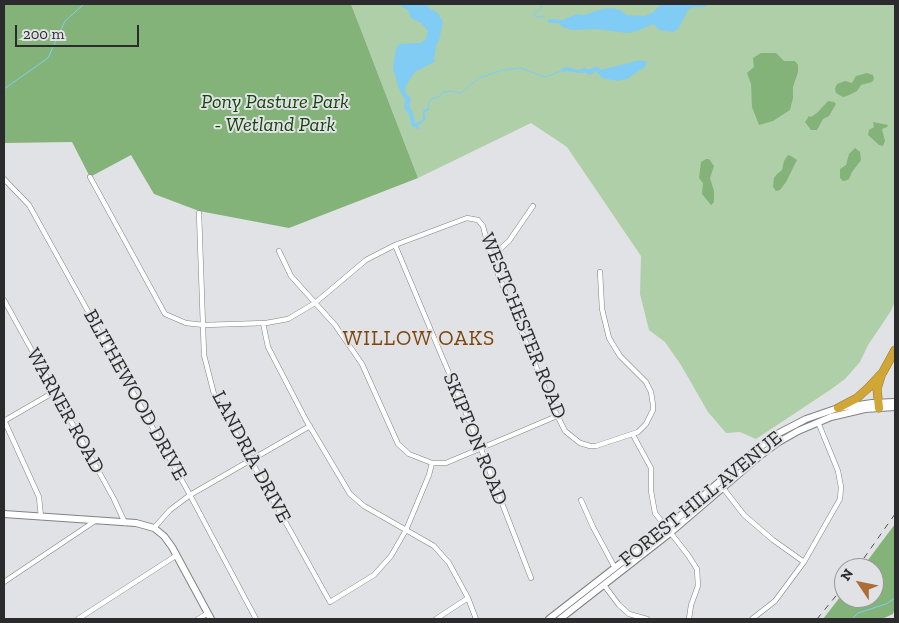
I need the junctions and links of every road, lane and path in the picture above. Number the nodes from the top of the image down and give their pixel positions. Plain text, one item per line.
1 (90, 177) dead end
2 (4, 179) edge
3 (533, 206) dead end
4 (199, 213) dead end
5 (395, 245) junction
6 (279, 251) dead end
7 (491, 257) junction
8 (600, 272) dead end
9 (4, 300) edge
10 (315, 303) junction
11 (263, 323) junction
12 (204, 326) junction
13 (895, 350) edge
14 (883, 372) junction
15 (54, 392) junction
16 (895, 402) edge
17 (883, 405) junction
18 (895, 407) edge
19 (838, 408) junction
20 (558, 416) junction
21 (4, 421) edge
22 (818, 422) junction
23 (310, 426) junction
24 (633, 435) junction
25 (481, 449) junction
26 (251, 459) junction
27 (432, 463) junction
28 (723, 488) junction
29 (190, 495) junction
30 (582, 500) dead end
31 (4, 514) edge
32 (42, 517) junction
33 (95, 521) junction
34 (125, 523) junction
35 (154, 528) junction
36 (406, 530) junction
37 (668, 530) junction
38 (177, 556) junction
39 (804, 562) junction
40 (615, 568) junction
41 (531, 578) dead end
42 (4, 582) edge
43 (604, 585) junction
44 (468, 598) junction
45 (210, 616) edge
46 (78, 619) edge
47 (198, 619) edge
48 (256, 619) edge
49 (436, 619) edge
50 (476, 619) edge
51 (549, 619) edge
52 (560, 619) edge
53 (647, 619) edge
54 (690, 619) edge
55 (752, 619) edge

1 - 12 street
2 - 29 street, BLITHEWOOD DRIVE
3 - 7 street
4 - 12 street, LANDRIA DRIVE
5 - 7 street, WESTCHESTER ROAD
5 - 10 street
5 - 25 street, SKIPTON ROAD
6 - 10 street
7 - 20 street, WESTCHESTER ROAD
8 - 24 street
9 - 15 street, WARNER ROAD
10 - 11 street
10 - 27 street
11 - 12 street
11 - 23 street
12 - 26 street, LANDRIA DRIVE
13 - 14 highway
14 - 17 highway
14 - 19 highway
15 - 21 street
15 - 34 street, WARNER ROAD
16 - 17 main road, FOREST HILL AVENUE
17 - 18 main road, FOREST HILL AVENUE
17 - 19 main road, FOREST HILL AVENUE
17 - 22 main road, FOREST HILL AVENUE
19 - 37 main road, FOREST HILL AVENUE
20 - 24 street, WESTCHESTER ROAD
20 - 25 street
21 - 32 street
22 - 28 main road, FOREST HILL AVENUE
22 - 39 street
23 - 26 street
23 - 36 street
24 - 37 street
25 - 27 street
25 - 41 street, SKIPTON ROAD
26 - 29 street
26 - 36 street, LANDRIA DRIVE
27 - 36 street
28 - 37 main road, FOREST HILL AVENUE
28 - 39 street
29 - 35 street
29 - 48 street, BLITHEWOOD DRIVE
30 - 40 street
31 - 32 main road
32 - 33 main road
33 - 34 main road
33 - 42 street
34 - 35 main road
35 - 38 main road
36 - 44 street
37 - 40 main road, FOREST HILL AVENUE
37 - 43 main road, FOREST HILL AVENUE
37 - 54 street
38 - 45 main road
38 - 46 street
39 - 55 street
40 - 51 main road, FOREST HILL AVENUE
43 - 52 main road, FOREST HILL AVENUE
43 - 53 street
44 - 49 street
44 - 50 street
45 - 47 street

